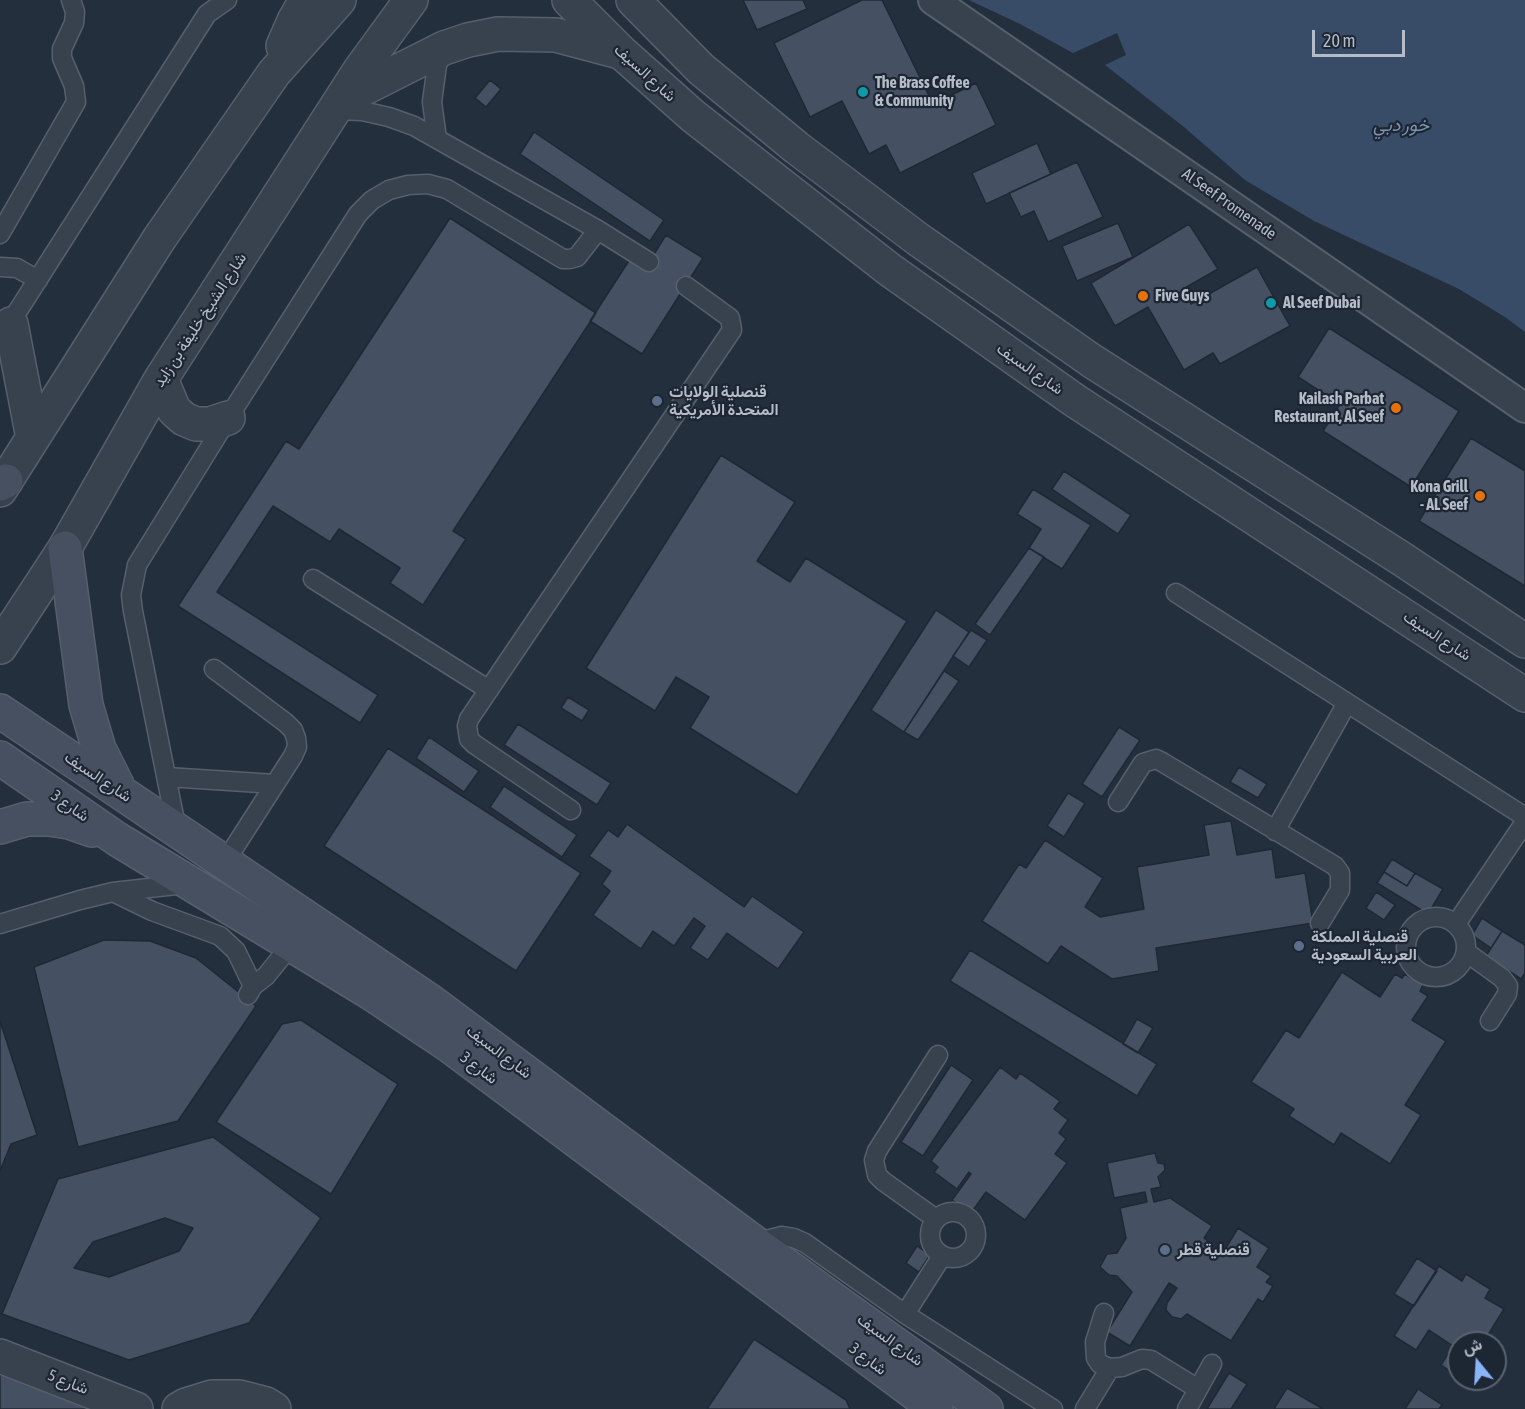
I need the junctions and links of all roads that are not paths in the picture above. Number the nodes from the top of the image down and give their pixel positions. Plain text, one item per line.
1 (71, 0) edge
2 (227, 0) edge
3 (306, 0) edge
4 (339, 0) edge
5 (411, 0) edge
6 (569, 0) edge
7 (633, 0) edge
8 (933, 0) edge
9 (444, 48) junction
10 (621, 52) junction
11 (274, 73) junction
12 (338, 105) junction
13 (437, 139) junction
14 (598, 230) junction
15 (0, 234) edge
16 (649, 262) dead end
17 (0, 267) edge
18 (38, 280) junction
19 (686, 286) dead end
20 (5, 331) edge
21 (161, 379) junction
22 (1525, 408) edge
23 (228, 418) junction
24 (33, 438) junction
25 (2, 485) edge
26 (65, 548) junction
27 (313, 579) dead end
28 (1176, 593) dead end
29 (1525, 642) edge
30 (0, 647) edge
31 (214, 669) dead end
32 (489, 690) junction
33 (1525, 694) edge
34 (1347, 703) junction
35 (0, 711) edge
36 (0, 758) edge
37 (167, 777) junction
38 (275, 784) junction
39 (121, 793) junction
40 (1118, 802) dead end
41 (571, 810) dead end
42 (1525, 817) edge
43 (1525, 822) edge
44 (0, 827) edge
45 (177, 831) junction
46 (1275, 831) junction
47 (117, 839) junction
48 (225, 862) junction
49 (191, 884) junction
50 (113, 892) junction
51 (1320, 923) dead end
52 (0, 924) edge
53 (1456, 924) junction
54 (291, 945) junction
55 (1466, 952) junction
56 (1490, 1021) dead end
57 (938, 1055) dead end
58 (936, 1219) junction
59 (759, 1246) junction
60 (942, 1256) junction
61 (1104, 1312) dead end
62 (904, 1314) junction
63 (0, 1356) edge
64 (1212, 1364) dead end
65 (1110, 1368) junction
66 (1198, 1389) junction
67 (922, 1404) edge
68 (136, 1409) edge
69 (179, 1409) edge
70 (274, 1409) edge
71 (986, 1409) edge
72 (1053, 1409) edge
73 (1085, 1409) edge
74 (1187, 1409) edge

1 - 15 lane
2 - 18 lane
3 - 11 street
4 - 11 street
5 - 12 street, شارع الشيخ خليفة بن زايد
6 - 10 street, شارع السيف
7 - 29 street
8 - 22 street, Al Seef Promenade
9 - 10 street
9 - 12 street
9 - 13 lane
10 - 33 street, شارع السيف
11 - 24 street
12 - 13 lane
12 - 21 street, شارع الشيخ خليفة بن زايد
13 - 14 lane
14 - 16 lane
14 - 23 lane
17 - 18 lane
18 - 20 lane
19 - 32 lane
20 - 24 street
21 - 23 street
21 - 26 street, شارع الشيخ خليفة بن زايد
23 - 37 lane
24 - 25 street
26 - 30 street, شارع الشيخ خليفة بن زايد
26 - 39 main road
27 - 32 lane
28 - 34 lane
31 - 38 lane
32 - 41 lane
34 - 42 lane
34 - 46 lane
35 - 39 main road, شارع السيف
36 - 47 main road, شارع 3
37 - 38 lane
37 - 45 lane
38 - 48 lane
39 - 45 main road, شارع السيف
40 - 46 lane
43 - 53 lane
44 - 47 main road
45 - 48 main road, شارع السيف
46 - 51 lane
47 - 49 main road, شارع 3
48 - 59 main road, شارع السيف
49 - 50 lane
49 - 54 main road, شارع 3
50 - 52 lane
50 - 54 lane
53 - 55 lane
53 - 55 lane
54 - 67 main road, شارع 3
55 - 56 lane
57 - 58 lane
58 - 60 lane
58 - 60 lane
59 - 62 lane
59 - 71 main road, شارع السيف
60 - 62 lane
61 - 65 lane
62 - 72 lane
63 - 68 street, شارع 5
64 - 66 lane
65 - 66 lane
65 - 73 lane
66 - 74 lane
69 - 70 street

